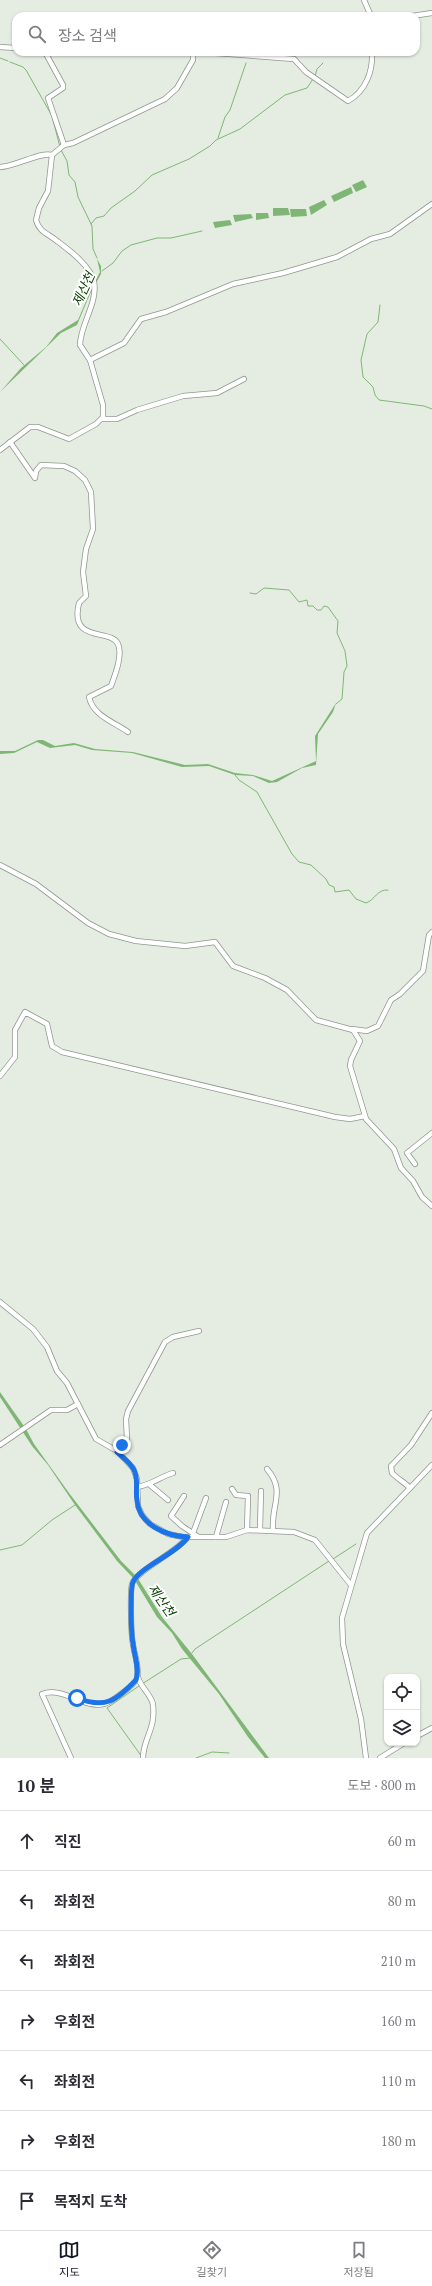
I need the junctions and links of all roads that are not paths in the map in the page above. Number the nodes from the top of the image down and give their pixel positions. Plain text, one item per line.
1 (364, 0) edge
2 (369, 12) edge
3 (432, 13) edge
4 (420, 15) edge
5 (0, 47) edge
6 (12, 48) edge
7 (47, 56) edge
8 (194, 56) edge
9 (255, 56) edge
10 (372, 56) edge
11 (64, 145) junction
12 (52, 155) junction
13 (0, 167) edge
14 (432, 204) edge
15 (90, 360) junction
16 (244, 379) dead end
17 (102, 419) junction
18 (10, 442) junction
19 (0, 450) edge
20 (128, 732) dead end
21 (0, 865) edge
22 (432, 932) edge
23 (352, 1029) junction
24 (0, 1076) edge
25 (365, 1116) junction
26 (432, 1133) edge
27 (415, 1164) dead end
28 (432, 1206) edge
29 (0, 1302) edge
30 (199, 1330) dead end
31 (78, 1404) junction
32 (432, 1413) edge
33 (0, 1445) edge
34 (117, 1452) junction
35 (432, 1465) edge
36 (268, 1469) dead end
37 (173, 1473) dead end
38 (150, 1485) junction
39 (137, 1487) junction
40 (410, 1488) junction
41 (232, 1489) dead end
42 (261, 1491) dead end
43 (184, 1496) dead end
44 (206, 1498) dead end
45 (168, 1500) dead end
46 (226, 1502) dead end
47 (260, 1529) junction
48 (247, 1530) junction
49 (273, 1530) junction
50 (193, 1533) junction
51 (198, 1536) junction
52 (188, 1537) junction
53 (216, 1537) junction
54 (351, 1585) junction
55 (137, 1676) junction
56 (432, 1728) edge
57 (420, 1734) edge
58 (399, 1746) edge
59 (71, 1758) edge
60 (143, 1758) edge
61 (366, 1758) edge
62 (380, 1758) edge

1 - 2 street
3 - 4 street
5 - 6 street
7 - 11 street
8 - 11 street
9 - 10 street
11 - 12 street
12 - 13 street
12 - 15 street
14 - 15 street
15 - 17 street
16 - 17 street
17 - 18 street
18 - 19 street
18 - 20 street
21 - 23 street
22 - 23 street
23 - 25 street
24 - 25 street
25 - 28 street
26 - 27 street
29 - 31 street
30 - 34 street
31 - 33 street
31 - 34 street
32 - 40 street
34 - 39 street
35 - 40 street
36 - 49 street
37 - 38 street
38 - 39 street
38 - 45 street
39 - 52 street
40 - 54 street
41 - 48 street
42 - 47 street
43 - 50 street
44 - 50 street
46 - 53 street
47 - 48 street
47 - 49 street
48 - 53 street
49 - 54 street
50 - 51 street
51 - 52 street
51 - 53 street
52 - 55 street
54 - 61 street
55 - 59 street
55 - 60 street
56 - 57 street
58 - 62 street

